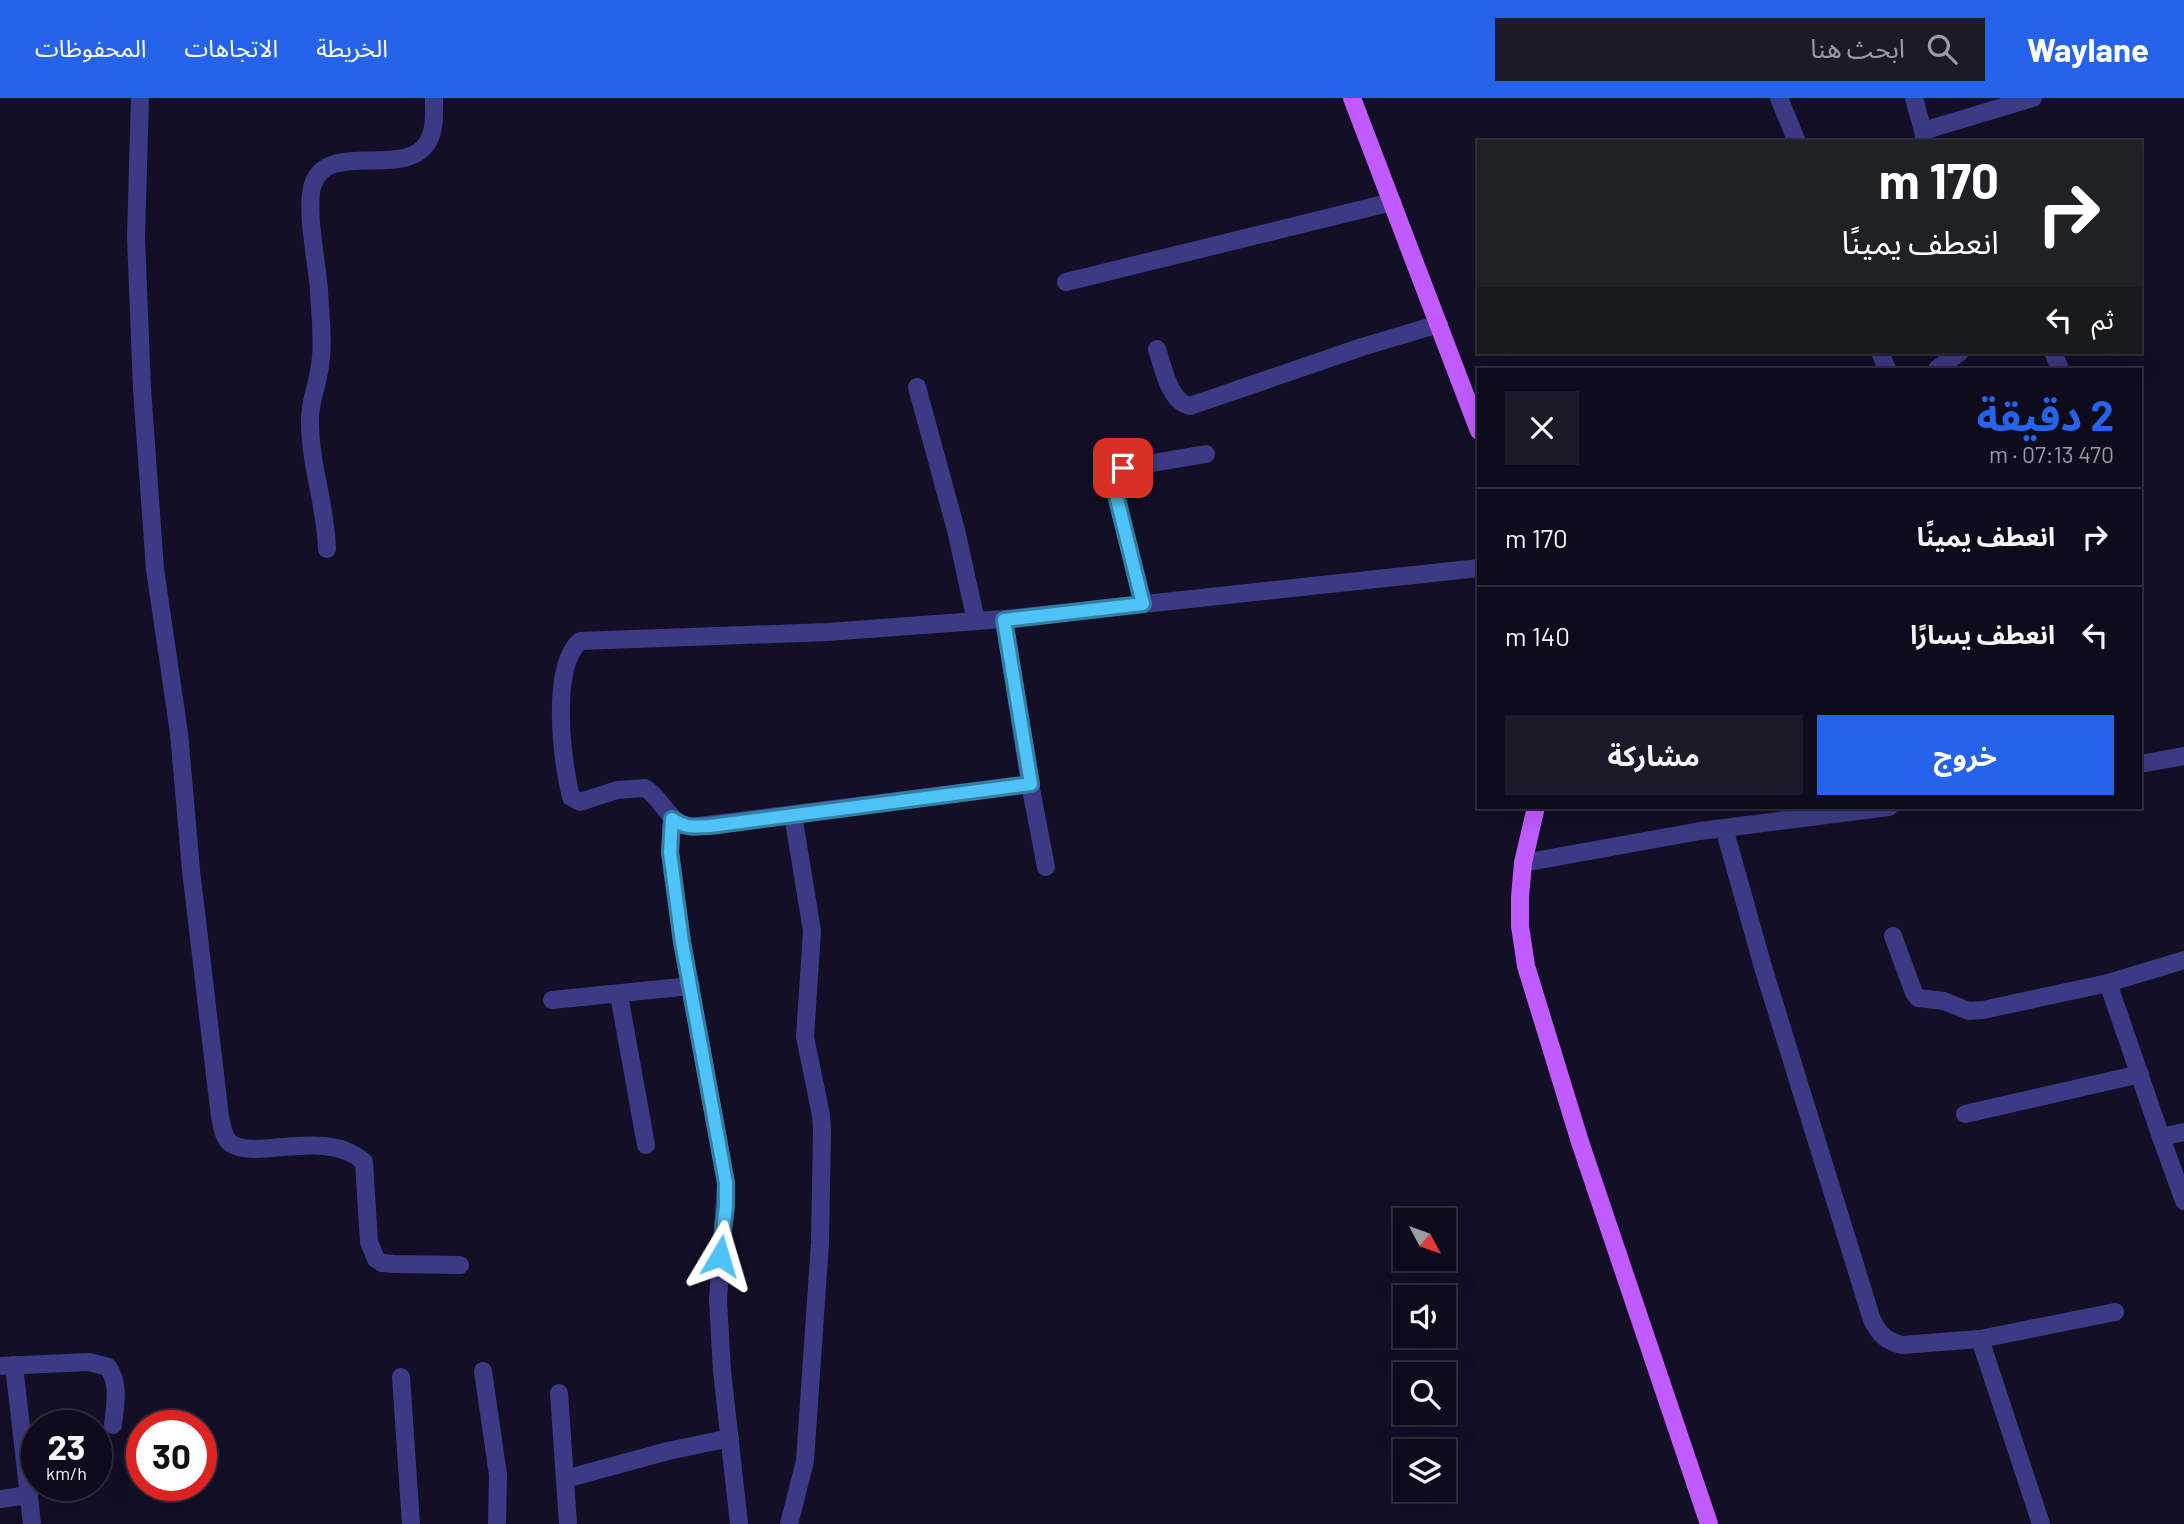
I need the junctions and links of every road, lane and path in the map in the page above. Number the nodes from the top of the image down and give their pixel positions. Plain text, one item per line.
1 (139, 98) edge
2 (435, 98) edge
3 (1352, 98) edge
4 (1779, 98) edge
5 (1914, 98) edge
6 (2033, 98) edge
7 (1924, 136) edge
8 (1796, 140) edge
9 (1392, 202) junction
10 (1066, 282) dead end
11 (1439, 324) junction
12 (1157, 349) dead end
13 (1957, 354) edge
14 (1938, 368) edge
15 (916, 387) dead end
16 (1477, 426) edge
17 (1206, 454) dead end
18 (327, 549) dead end
19 (1477, 568) edge
20 (1143, 604) junction
21 (1004, 620) junction
22 (976, 621) junction
23 (2184, 756) edge
24 (2142, 764) edge
25 (1031, 784) junction
26 (1536, 809) edge
27 (1873, 809) edge
28 (793, 815) junction
29 (672, 819) junction
30 (1724, 828) junction
31 (1523, 863) junction
32 (1045, 866) dead end
33 (1893, 936) dead end
34 (2184, 960) edge
35 (2108, 983) junction
36 (691, 986) junction
37 (619, 995) junction
38 (552, 1000) dead end
39 (2140, 1074) junction
40 (1965, 1114) dead end
41 (2184, 1132) edge
42 (2161, 1137) junction
43 (646, 1145) dead end
44 (2184, 1201) edge
45 (460, 1265) dead end
46 (2115, 1312) dead end
47 (1980, 1339) junction
48 (7, 1366) edge
49 (483, 1371) dead end
50 (401, 1377) dead end
51 (559, 1393) dead end
52 (113, 1425) dead end
53 (730, 1438) junction
54 (21, 1449) edge
55 (565, 1479) junction
56 (21, 1497) edge
57 (0, 1499) edge
58 (30, 1501) edge
59 (32, 1524) edge
60 (411, 1524) edge
61 (497, 1524) edge
62 (568, 1524) edge
63 (739, 1524) edge
64 (789, 1524) edge
65 (1709, 1524) edge
66 (2041, 1524) edge

1 - 45 street
2 - 18 street
3 - 9 main road
4 - 8 street
5 - 7 street
6 - 7 street
9 - 10 street
9 - 11 main road
11 - 12 street
11 - 16 main road
13 - 14 street
15 - 22 street
17 - 20 street
19 - 20 street
20 - 21 street
21 - 22 street
21 - 25 street
22 - 29 street
23 - 24 street
25 - 28 street
25 - 32 street
26 - 31 main road
27 - 30 street
28 - 29 street
28 - 64 street
29 - 36 street
30 - 31 street
30 - 47 street
31 - 65 main road
33 - 35 street
34 - 35 street
35 - 39 street
36 - 37 street
36 - 53 street
37 - 38 street
37 - 43 street
39 - 40 street
39 - 42 street
41 - 42 street
42 - 44 street
46 - 47 street
47 - 66 street
48 - 52 street
48 - 54 street
49 - 61 street
50 - 60 street
51 - 55 street
53 - 55 street
53 - 63 street
55 - 62 street
56 - 57 street
58 - 59 street

